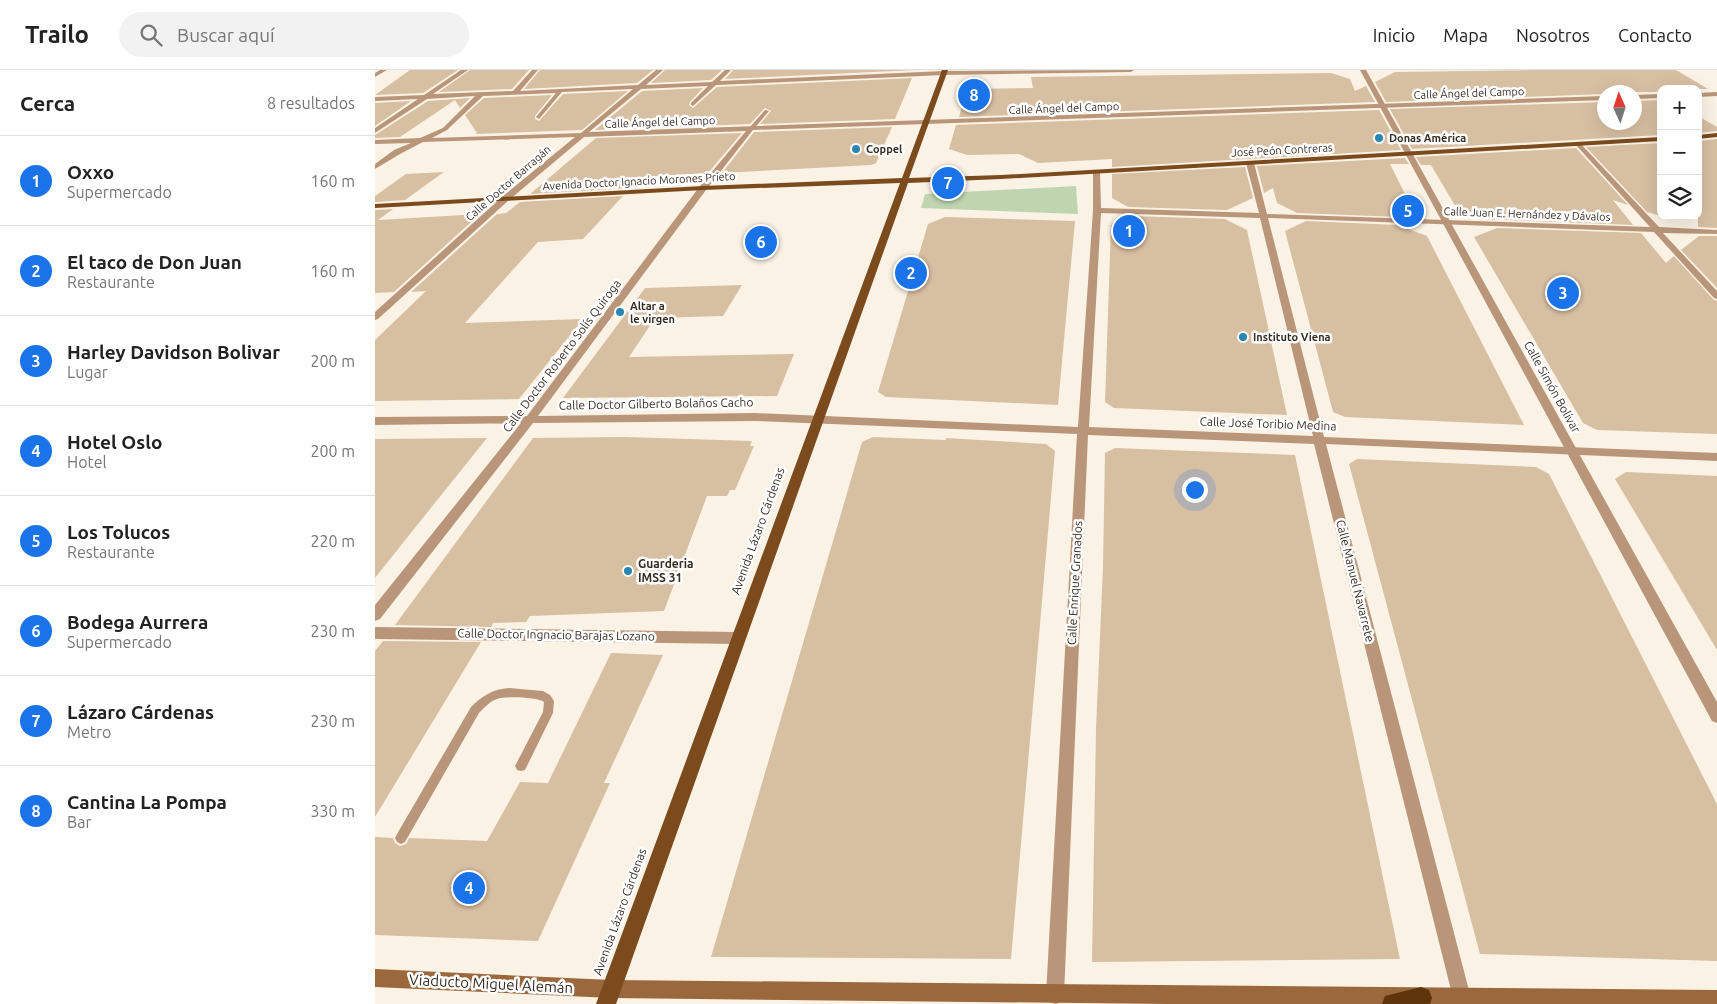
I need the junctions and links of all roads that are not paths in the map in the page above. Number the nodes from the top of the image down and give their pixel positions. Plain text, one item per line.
1 (384, 70) edge
2 (465, 70) edge
3 (535, 70) edge
4 (660, 70) edge
5 (728, 70) edge
6 (808, 70) edge
7 (1131, 70) edge
8 (1363, 70) edge
9 (944, 71) edge
10 (375, 75) edge
11 (802, 79) junction
12 (714, 83) junction
13 (640, 87) junction
14 (561, 90) junction
15 (514, 93) junction
16 (481, 94) junction
17 (1717, 94) edge
18 (1702, 95) edge
19 (1657, 96) edge
20 (426, 97) junction
21 (1642, 97) edge
22 (1597, 98) edge
23 (375, 99) edge
24 (693, 104) dead end
25 (1382, 106) junction
26 (767, 111) dead end
27 (539, 117) dead end
28 (925, 123) junction
29 (751, 129) junction
30 (375, 131) edge
31 (582, 134) junction
32 (1717, 135) edge
33 (1702, 136) edge
34 (1657, 139) edge
35 (422, 140) junction
36 (375, 142) edge
37 (1577, 144) junction
38 (1408, 154) junction
39 (1250, 163) junction
40 (375, 167) edge
41 (1095, 172) junction
42 (904, 180) junction
43 (703, 188) junction
44 (506, 198) junction
45 (375, 206) edge
46 (1097, 210) junction
47 (1263, 216) junction
48 (1446, 222) junction
49 (1657, 230) junction
50 (1717, 232) edge
51 (1717, 296) edge
52 (375, 317) edge
53 (530, 419) junction
54 (817, 419) junction
55 (375, 421) edge
56 (1083, 430) junction
57 (1319, 440) junction
58 (1572, 451) junction
59 (1717, 457) edge
60 (375, 615) edge
61 (375, 633) edge
62 (737, 638) junction
63 (1717, 716) edge
64 (521, 766) dead end
65 (401, 838) dead end
66 (375, 978) edge
67 (1055, 995) junction
68 (608, 997) edge
69 (1421, 998) junction
70 (1462, 998) junction
71 (1717, 1000) edge
72 (1393, 1004) edge

1 - 10 street
2 - 20 street
3 - 15 street
4 - 13 street, Calle Doctor Barragán
5 - 12 street
6 - 11 street
7 - 9 street
8 - 25 street, Calle Simón Bolívar
9 - 11 street
9 - 28 main road, Avenida Lázaro Cárdenas
11 - 12 street
12 - 13 street
12 - 24 street
13 - 14 street
13 - 31 street, Calle Doctor Barragán
14 - 15 street
14 - 27 street
15 - 16 street
16 - 20 street
16 - 35 street
17 - 18 street
19 - 21 street
20 - 23 street
20 - 30 street
22 - 25 street, Calle Ángel del Campo
25 - 28 street, Calle Ángel del Campo
25 - 38 street, Calle Simón Bolívar
26 - 29 lane, Calle Doctor Roberto Solís Quiroga
28 - 29 street, Calle Ángel del Campo
28 - 42 main road, Avenida Lázaro Cárdenas
29 - 31 street, Calle Ángel del Campo
29 - 43 street, Calle Doctor Roberto Solís Quiroga
31 - 35 street, Calle Ángel del Campo
31 - 44 street, Calle Doctor Barragán
32 - 33 main road
34 - 37 main road, José Peón Contreras
35 - 36 street, Calle Ángel del Campo
35 - 40 street
37 - 38 main road, José Peón Contreras
37 - 49 street
38 - 39 main road, José Peón Contreras
38 - 48 street, Calle Simón Bolívar
39 - 41 main road, José Peón Contreras
39 - 47 street, Calle Manuel Navarrete
41 - 42 main road, José Peón Contreras
41 - 46 street, Calle Enrique Granados
42 - 43 main road, Avenida Doctor Ignacio Morones Prieto
42 - 54 main road, Avenida Lázaro Cárdenas
43 - 44 main road, Avenida Doctor Ignacio Morones Prieto
43 - 53 street, Calle Doctor Roberto Solís Quiroga
44 - 45 main road, Avenida Doctor Ignacio Morones Prieto
44 - 52 street, Calle Doctor Barragán
46 - 47 street, Calle Juan E. Hernández y Dávalos
46 - 56 street, Calle Enrique Granados
47 - 48 street, Calle Juan E. Hernández y Dávalos
47 - 57 street, Calle Manuel Navarrete
48 - 49 street, Calle Juan E. Hernández y Dávalos
48 - 58 street, Calle Simón Bolívar
49 - 50 street, Calle Juan E. Hernández y Dávalos
49 - 51 street
53 - 54 street, Calle Doctor Gilberto Bolaños Cacho
53 - 55 street, Calle Doctor Gilberto Bolaños Cacho
53 - 60 street, Calle Doctor Roberto Solís Quiroga
54 - 56 street, Calle José Toribio Medina
54 - 62 main road, Avenida Lázaro Cárdenas
56 - 57 street, Calle José Toribio Medina
56 - 67 street, Calle Enrique Granados
57 - 58 street, Calle José Toribio Medina
57 - 70 street, Calle Manuel Navarrete
58 - 59 street, Calle José Toribio Medina
58 - 63 street, Calle Simón Bolívar
61 - 62 street, Calle Doctor Ingnacio Barajas Lozano
62 - 68 main road, Avenida Lázaro Cárdenas
64 - 65 lane
66 - 68 main road, Viaducto Miguel Alemán
67 - 68 main road, Viaducto Miguel Alemán
67 - 69 main road, Viaducto Miguel Alemán
69 - 70 main road, Viaducto Miguel Alemán
69 - 72 highway
70 - 71 main road, Viaducto Miguel Alemán

